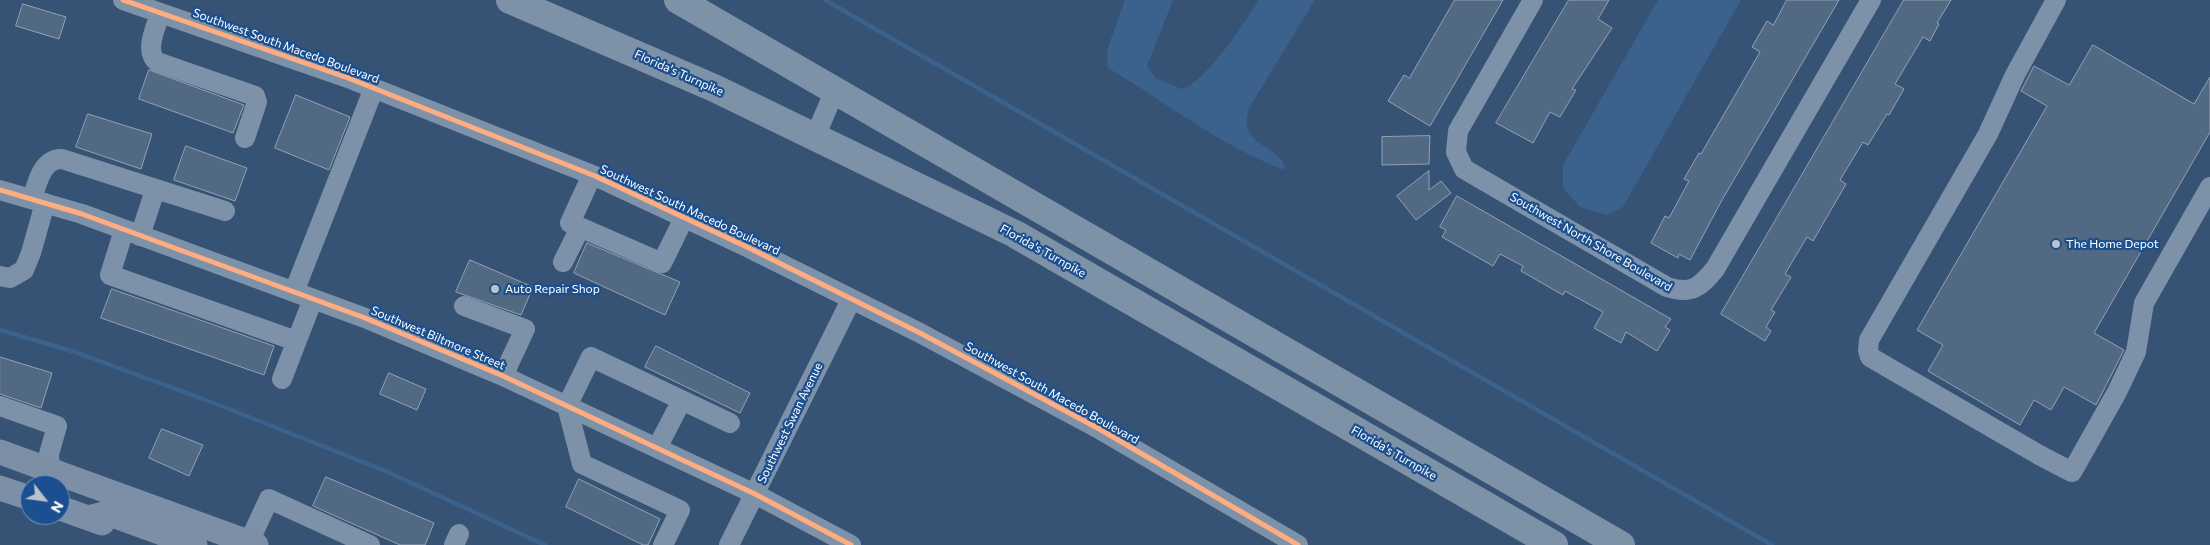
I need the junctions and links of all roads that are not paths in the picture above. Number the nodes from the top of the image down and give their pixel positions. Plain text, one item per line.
1 (123, 0) edge
2 (510, 0) edge
3 (678, 0) edge
4 (1533, 0) edge
5 (1871, 0) edge
6 (2056, 0) edge
7 (160, 13) junction
8 (374, 88) junction
9 (835, 90) junction
10 (814, 137) junction
11 (245, 138) dead end
12 (592, 175) junction
13 (2210, 187) edge
14 (0, 190) edge
15 (155, 190) junction
16 (38, 201) junction
17 (225, 211) dead end
18 (684, 218) junction
19 (580, 228) junction
20 (132, 233) junction
21 (563, 262) dead end
22 (0, 276) edge
23 (303, 295) junction
24 (851, 300) junction
25 (464, 306) dead end
26 (296, 341) junction
27 (503, 376) junction
28 (282, 379) dead end
29 (682, 400) junction
30 (0, 406) edge
31 (567, 406) junction
32 (730, 423) dead end
33 (657, 448) junction
34 (0, 452) edge
35 (0, 463) edge
36 (50, 469) junction
37 (0, 488) edge
38 (754, 494) junction
39 (20, 495) edge
40 (70, 512) edge
41 (88, 518) junction
42 (251, 544) edge
43 (160, 545) edge
44 (195, 545) edge
45 (370, 545) edge
46 (663, 545) edge
47 (729, 545) edge
48 (851, 545) edge
49 (1298, 545) edge
50 (1554, 545) edge
51 (1621, 545) edge

1 - 7 street, Southwest South Macedo Boulevard
2 - 10 highway, Florida's Turnpike
3 - 9 highway
4 - 5 street, Southwest North Shore Boulevard
6 - 13 street
7 - 8 street, Southwest South Macedo Boulevard
7 - 11 street
8 - 12 street, Southwest South Macedo Boulevard
8 - 23 street
9 - 10 street
9 - 51 highway
10 - 50 highway, Florida's Turnpike
12 - 18 street, Southwest South Macedo Boulevard
12 - 19 street
14 - 16 street, Southwest Biltmore Street
15 - 16 street
15 - 17 street
15 - 20 street
16 - 20 street, Southwest Biltmore Street
16 - 22 street
18 - 19 street
18 - 24 street, Southwest South Macedo Boulevard
19 - 21 street
20 - 23 street, Southwest Biltmore Street
20 - 26 street
23 - 26 street
23 - 27 street, Southwest Biltmore Street
24 - 38 street, Southwest Swan Avenue
24 - 49 street, Southwest South Macedo Boulevard
25 - 27 street
26 - 28 street
27 - 31 street, Southwest Biltmore Street
29 - 31 street
29 - 32 street
29 - 33 street
30 - 36 street
31 - 33 street, Southwest Biltmore Street
31 - 46 street
33 - 38 street, Southwest Biltmore Street
34 - 36 main road
35 - 36 main road
36 - 42 main road
37 - 39 main road
38 - 47 street, Southwest Swan Avenue
38 - 48 street, Southwest Biltmore Street
40 - 41 main road
41 - 43 main road
41 - 44 main road
42 - 45 street

